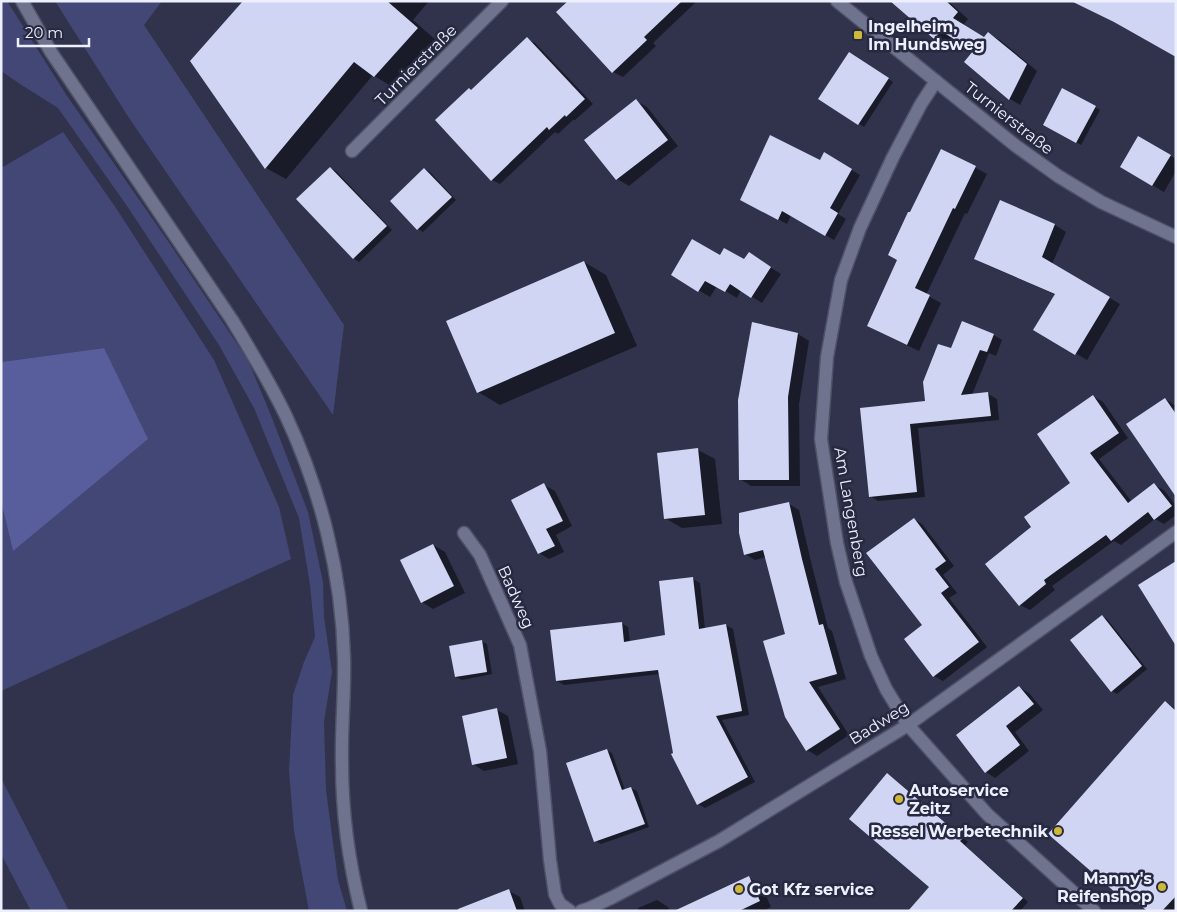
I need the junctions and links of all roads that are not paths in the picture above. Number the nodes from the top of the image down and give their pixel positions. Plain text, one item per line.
1 (22, 1) edge
2 (502, 1) edge
3 (837, 1) edge
4 (936, 81) junction
5 (352, 151) dead end
6 (1176, 237) edge
7 (1176, 532) edge
8 (464, 533) dead end
9 (908, 725) junction
10 (361, 911) edge
11 (570, 911) edge
12 (581, 911) edge
13 (1094, 911) edge

1 - 10 street
2 - 5 street, Turnierstraße
3 - 4 street, Turnierstraße
4 - 6 street, Turnierstraße
4 - 9 street, Am Langenberg
7 - 9 street, Badweg
8 - 11 street, Badweg
9 - 12 street, Badweg
9 - 13 street, Am Langenberg

